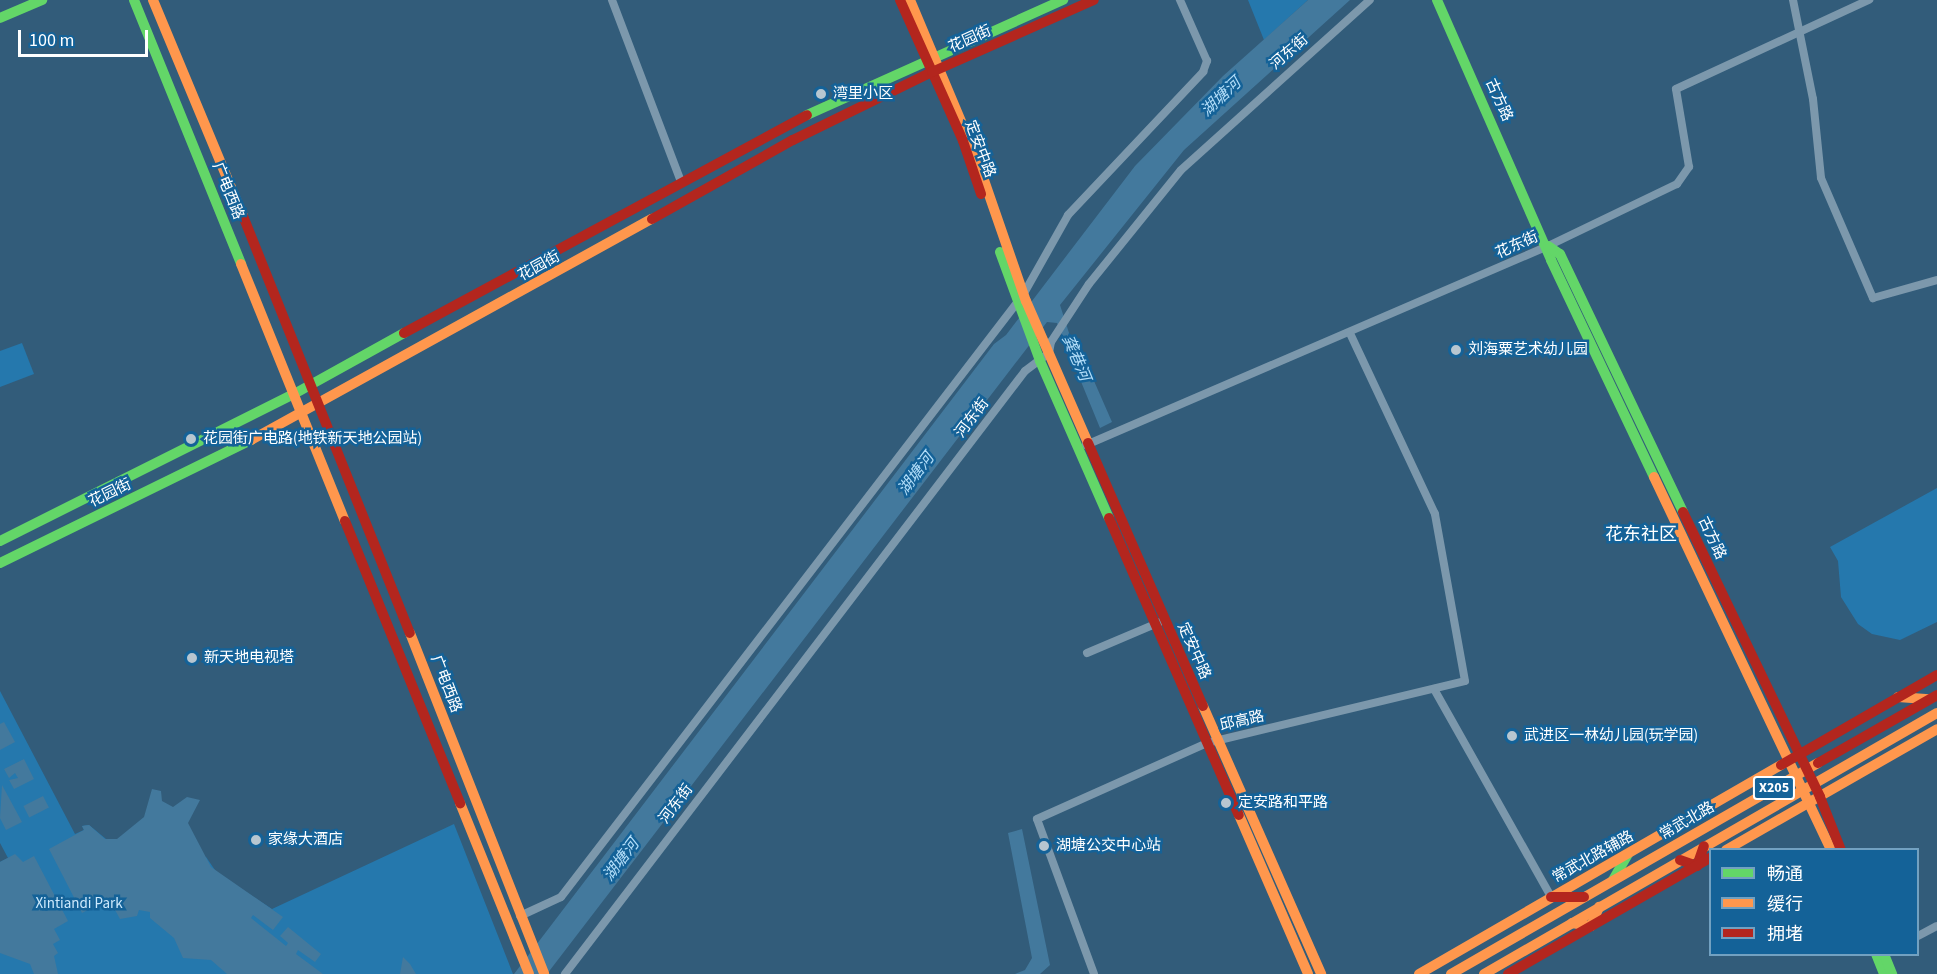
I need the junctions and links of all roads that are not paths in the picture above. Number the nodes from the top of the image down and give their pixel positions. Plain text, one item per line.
1 (42, 0) edge
2 (134, 0) edge
3 (153, 0) edge
4 (612, 0) edge
5 (900, 0) edge
6 (910, 0) edge
7 (1063, 0) edge
8 (1094, 0) edge
9 (1180, 0) edge
10 (1370, 0) edge
11 (1437, 0) edge
12 (1793, 0) edge
13 (1869, 0) edge
14 (0, 18) edge
15 (1800, 31) junction
16 (931, 58) junction
17 (936, 70) junction
18 (681, 182) junction
19 (1548, 246) junction
20 (1937, 280) edge
21 (1022, 303) junction
22 (1350, 333) junction
23 (1044, 346) junction
24 (1040, 361) junction
25 (312, 384) junction
26 (294, 394) junction
27 (321, 405) junction
28 (304, 414) junction
29 (1083, 447) junction
30 (0, 541) edge
31 (0, 563) edge
32 (1159, 622) junction
33 (1087, 653) dead end
34 (1937, 675) edge
35 (1434, 689) junction
36 (1933, 697) edge
37 (1898, 698) junction
38 (1937, 713) edge
39 (1937, 729) edge
40 (1212, 742) junction
41 (1794, 757) junction
42 (1801, 772) junction
43 (1808, 786) junction
44 (1815, 800) junction
45 (1704, 846) junction
46 (1728, 848) edge
47 (1831, 848) edge
48 (1840, 848) edge
49 (1628, 854) junction
50 (1709, 859) edge
51 (1680, 860) junction
52 (1697, 866) junction
53 (1612, 881) junction
54 (1551, 897) junction
55 (1585, 897) junction
56 (1599, 907) junction
57 (520, 916) junction
58 (1572, 923) junction
59 (1591, 926) junction
60 (1937, 926) edge
61 (1919, 935) edge
62 (1877, 956) edge
63 (1884, 956) edge
64 (529, 974) edge
65 (544, 974) edge
66 (565, 974) edge
67 (1094, 974) edge
68 (1308, 974) edge
69 (1321, 974) edge
70 (1419, 974) edge
71 (1451, 974) edge
72 (1484, 974) edge
73 (1508, 974) edge
74 (1884, 974) edge
75 (1892, 974) edge

1 - 14 main road
2 - 26 main road, 广电西路
3 - 25 main road, 广电西路
4 - 18 street
5 - 16 main road, 定安中路
6 - 16 main road, 定安中路
7 - 16 main road, 花园街
8 - 17 main road, 花园街
9 - 21 street
10 - 23 street, 河东街
11 - 19 main road, 古方路
12 - 15 street
13 - 15 street, 花东街
15 - 19 street, 花东街
15 - 20 street
16 - 17 main road, 定安中路
16 - 18 main road, 花园街
17 - 21 main road, 定安中路
17 - 27 main road, 花园街
18 - 25 main road, 花园街
19 - 22 street, 花东街
19 - 41 main road, 古方路
21 - 23 main road, 定安中路
21 - 57 street
22 - 29 street, 花东街
22 - 35 street, 邱高路
23 - 24 main road, 定安中路
23 - 29 main road, 定安中路
24 - 29 main road, 定安中路
24 - 66 street, 河东街
25 - 26 main road, 花园街
25 - 27 main road, 广电西路
26 - 28 main road, 广电西路
26 - 30 main road, 花园街
27 - 28 main road, 花园街
27 - 57 main road, 广电西路
28 - 31 main road, 花园街
28 - 64 main road, 广电西路
29 - 32 main road, 定安中路
32 - 33 street
32 - 40 main road, 定安中路
34 - 37 main road, 常武北路辅路
35 - 40 street, 邱高路
35 - 54 street
36 - 37 main road
36 - 42 main road, 常武北路 / X205
37 - 41 main road, 常武北路辅路
38 - 43 main road, 常武北路 / X205
39 - 44 main road
40 - 67 street, 邱高路
40 - 68 main road, 定安中路
40 - 69 main road, 定安中路
41 - 42 main road, 古方路
41 - 49 main road, 常武北路辅路
42 - 43 main road, 古方路
42 - 53 main road, 常武北路 / X205
43 - 44 main road, 古方路
43 - 45 main road, 常武北路 / X205
44 - 46 main road
44 - 47 main road, 古方路
44 - 48 main road, 古方路
45 - 51 main road, 常武北路 / X205
45 - 52 main road
49 - 53 main road
49 - 54 main road, 常武北路辅路
50 - 52 main road
51 - 52 main road
51 - 56 main road, 常武北路 / X205
52 - 59 main road
53 - 55 main road, 常武北路 / X205
54 - 55 main road
54 - 70 main road, 常武北路辅路
55 - 71 main road, 常武北路 / X205
56 - 58 main road, 常武北路 / X205
56 - 59 main road
57 - 65 main road, 广电西路
58 - 59 main road
58 - 72 main road, 常武北路 / X205
59 - 73 main road
60 - 61 street
62 - 74 main road
63 - 75 main road

